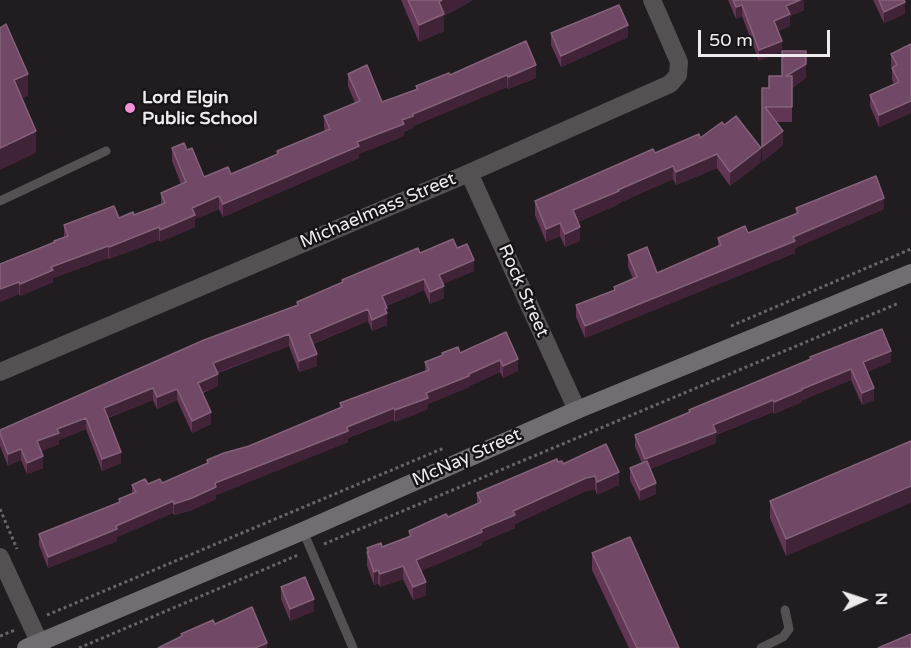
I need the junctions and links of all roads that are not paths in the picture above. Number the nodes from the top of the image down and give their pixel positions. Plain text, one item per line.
1 (652, 0) edge
2 (106, 151) dead end
3 (469, 173) junction
4 (0, 201) edge
5 (911, 273) edge
6 (0, 372) edge
7 (577, 410) junction
8 (303, 531) junction
9 (0, 557) edge
10 (785, 610) dead end
11 (36, 646) edge
12 (354, 648) edge
13 (760, 648) edge

1 - 3 street, Michaelmass Street
2 - 4 lane
3 - 6 street, Michaelmass Street
3 - 7 street, Rock Street
5 - 7 street, McNay Street
7 - 8 street, McNay Street
8 - 11 street, McNay Street
8 - 12 lane
9 - 11 street
10 - 13 lane

